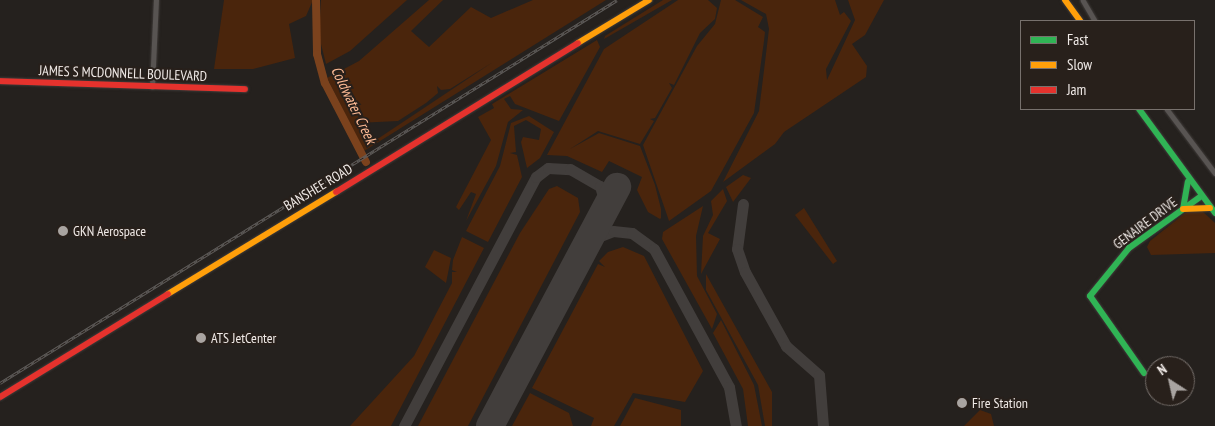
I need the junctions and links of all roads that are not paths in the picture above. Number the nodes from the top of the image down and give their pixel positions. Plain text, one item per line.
1 (156, 0) edge
2 (649, 0) edge
3 (1065, 0) edge
4 (1082, 0) edge
5 (1079, 20) edge
6 (1094, 20) edge
7 (0, 81) edge
8 (152, 87) junction
9 (245, 89) dead end
10 (1141, 110) edge
11 (1169, 110) edge
12 (1215, 174) edge
13 (1188, 180) junction
14 (1200, 197) junction
15 (1183, 209) junction
16 (1212, 211) edge
17 (1144, 373) dead end
18 (0, 397) edge

1 - 8 street
2 - 18 street, BANSHEE ROAD
3 - 5 street
4 - 6 street
7 - 8 street, JAMES S MCDONNELL BOULEVARD
8 - 9 street, JAMES S MCDONNELL BOULEVARD
10 - 13 street
11 - 12 street
13 - 14 street
13 - 15 street
14 - 15 street, GENAIRE DRIVE
14 - 16 street
15 - 16 street
15 - 17 street, GENAIRE DRIVE

